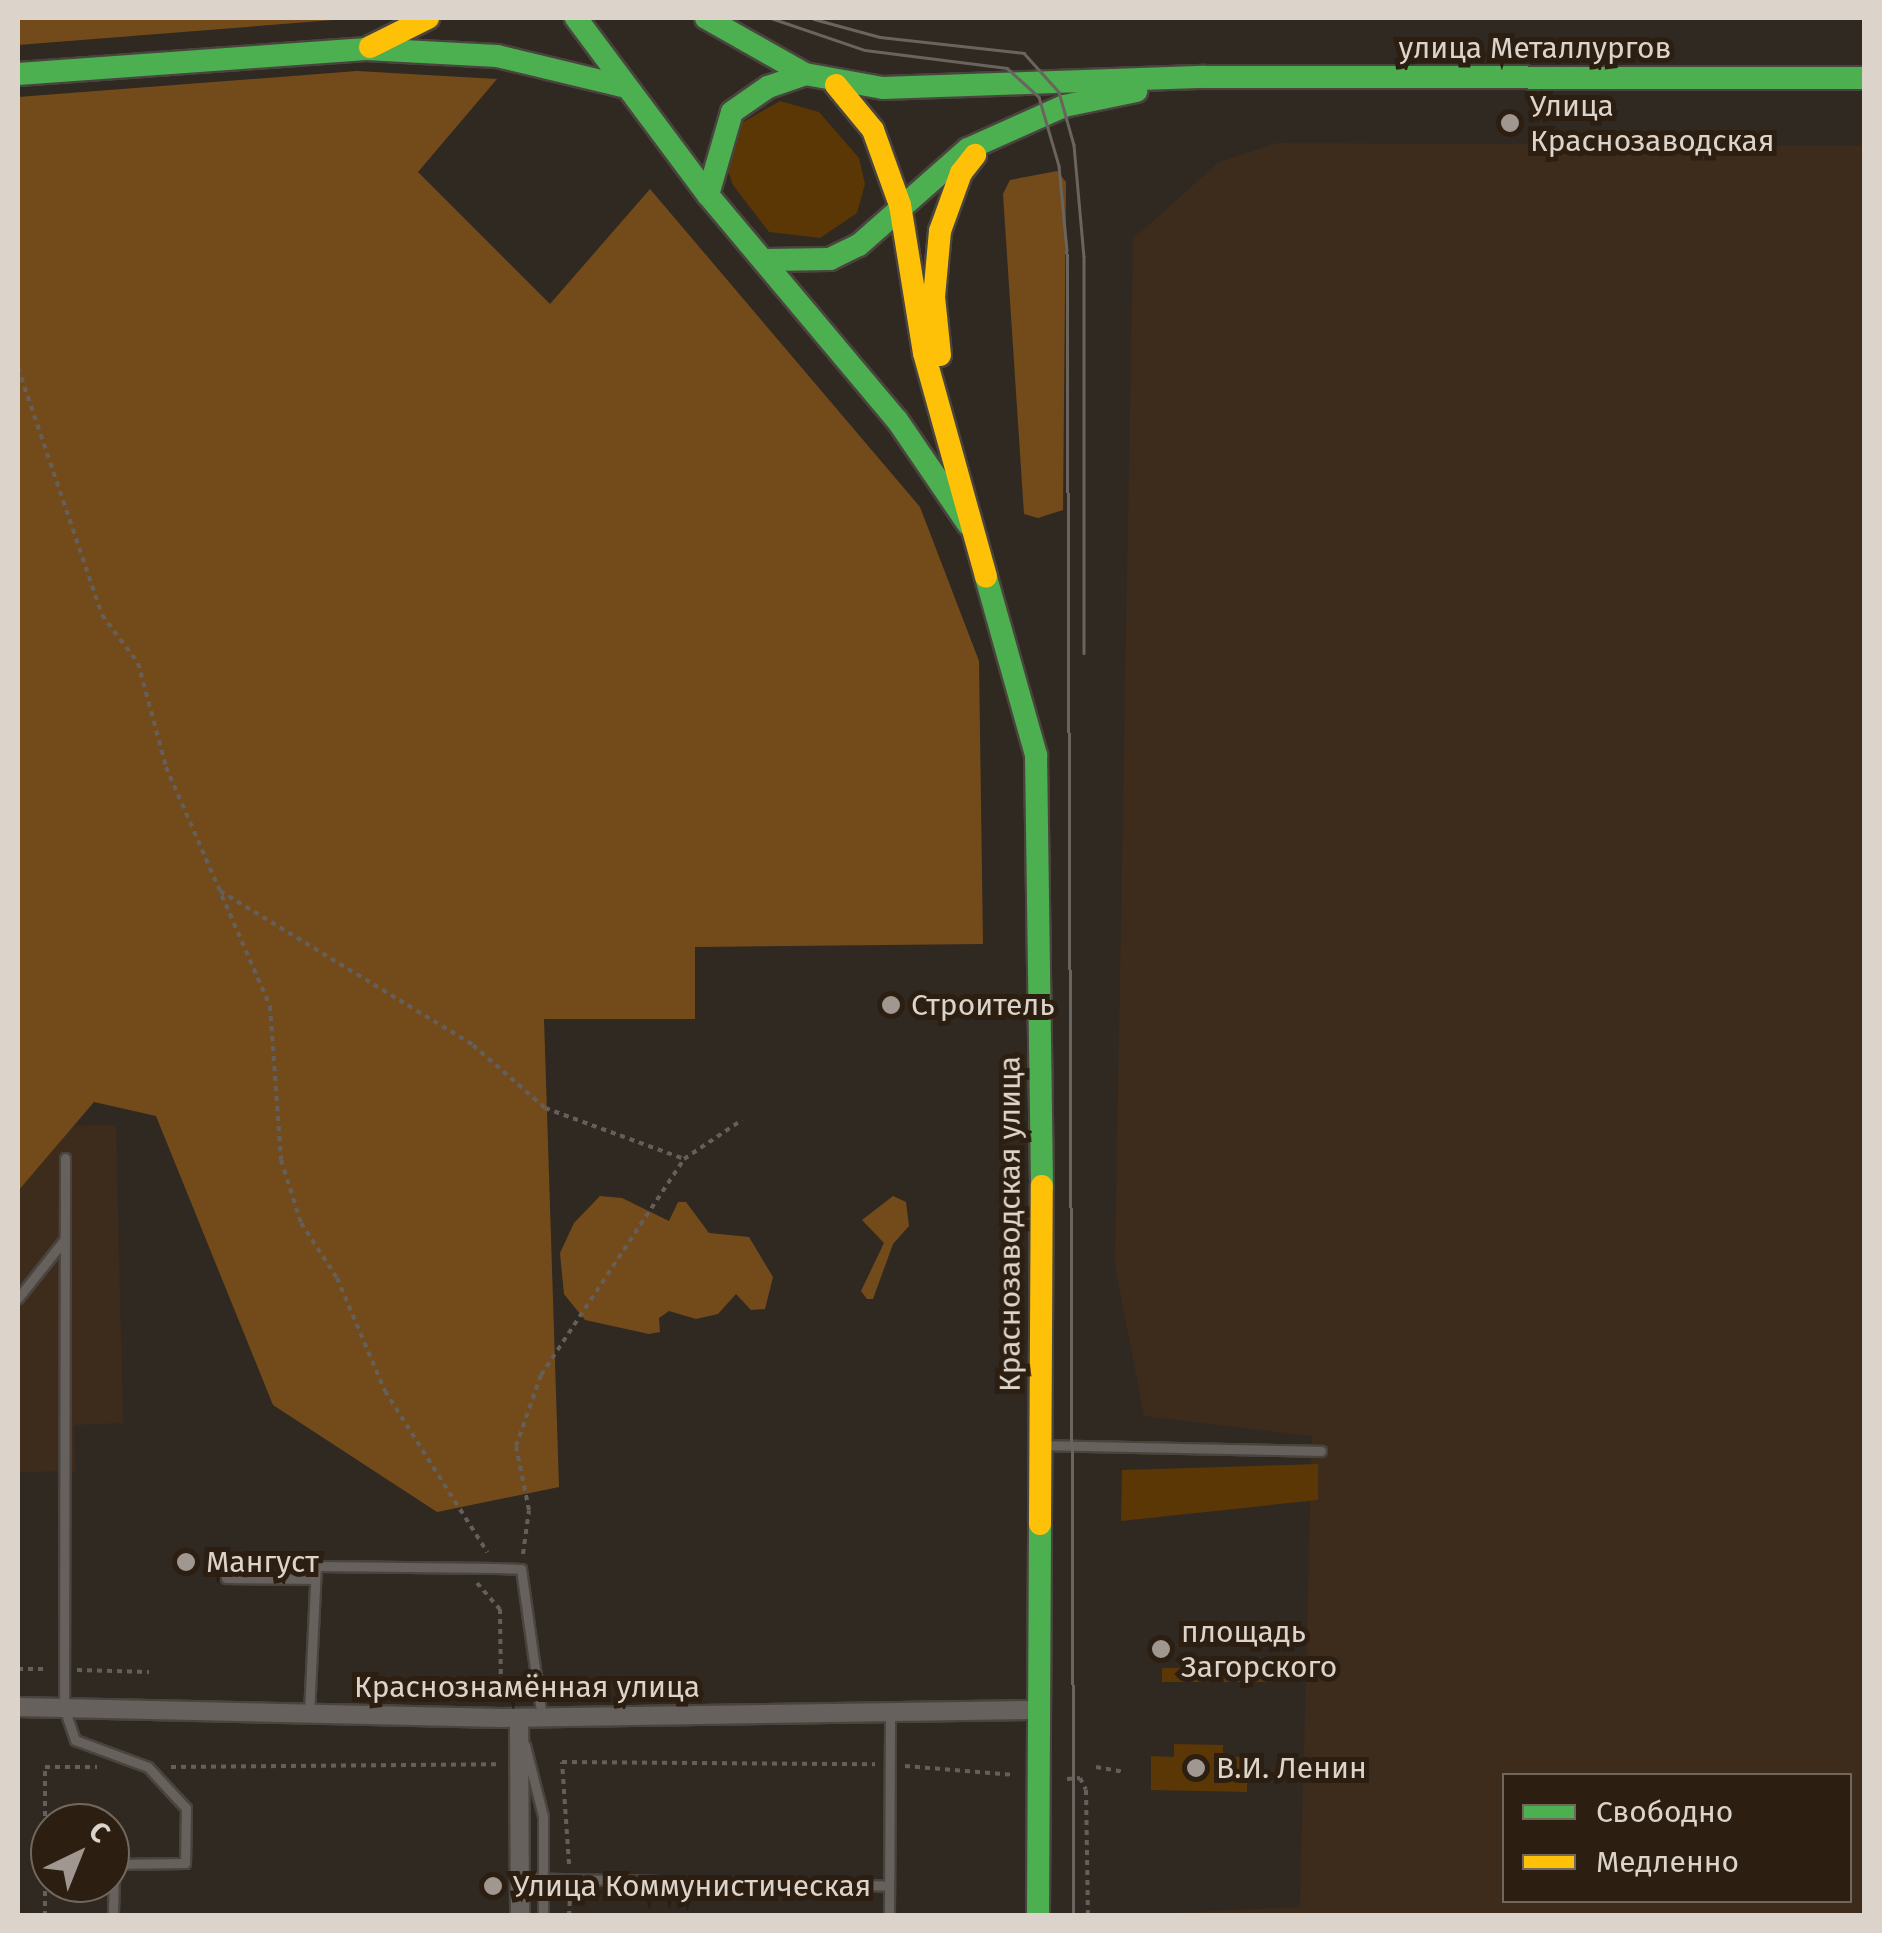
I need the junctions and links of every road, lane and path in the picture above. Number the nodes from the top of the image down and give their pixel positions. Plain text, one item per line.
1 (428, 18) edge
2 (576, 18) edge
3 (706, 18) edge
4 (366, 49) junction
5 (18, 74) edge
6 (805, 74) junction
7 (1205, 77) junction
8 (1864, 78) edge
9 (836, 84) junction
10 (622, 86) junction
11 (989, 139) junction
12 (708, 195) junction
13 (900, 205) junction
14 (767, 260) junction
15 (18, 368) edge
16 (946, 420) junction
17 (979, 541) junction
18 (220, 892) junction
19 (742, 1120) dead end
20 (65, 1158) dead end
21 (684, 1159) junction
22 (65, 1239) junction
23 (18, 1298) edge
24 (1038, 1444) junction
25 (1321, 1451) dead end
26 (464, 1568) junction
27 (496, 1568) junction
28 (522, 1569) junction
29 (226, 1578) dead end
30 (315, 1579) junction
31 (18, 1669) edge
32 (64, 1670) junction
33 (149, 1672) dead end
34 (501, 1694) dead end
35 (18, 1708) edge
36 (64, 1708) junction
37 (1036, 1710) junction
38 (890, 1712) junction
39 (309, 1714) junction
40 (518, 1718) junction
41 (542, 1718) junction
42 (502, 1764) dead end
43 (890, 1764) junction
44 (148, 1767) junction
45 (1096, 1767) dead end
46 (1126, 1772) dead end
47 (1030, 1777) dead end
48 (1067, 1778) dead end
49 (519, 1878) junction
50 (543, 1879) junction
51 (570, 1880) junction
52 (889, 1886) junction
53 (45, 1916) edge
54 (114, 1916) edge
55 (520, 1916) edge
56 (543, 1916) edge
57 (570, 1916) edge
58 (889, 1916) edge
59 (1038, 1916) edge
60 (1088, 1916) edge

1 - 4 main road
2 - 10 main road
3 - 6 main road
4 - 5 main road
4 - 10 main road
6 - 9 main road
6 - 12 main road
7 - 8 main road, улица Металлургов
7 - 9 main road
7 - 11 main road
9 - 13 main road
10 - 12 main road
11 - 13 main road
11 - 16 main road
12 - 14 main road
13 - 14 main road
13 - 16 main road
14 - 17 main road
15 - 18 path
16 - 17 main road, Краснозаводская улица
17 - 24 main road, Краснозаводская улица
18 - 21 path
18 - 27 path
19 - 21 path
20 - 22 lane
21 - 28 path
22 - 23 lane
22 - 32 lane
24 - 25 lane
24 - 37 main road, Краснозаводская улица
26 - 27 lane
26 - 30 lane
26 - 34 path
27 - 28 lane
28 - 41 lane
29 - 30 lane
30 - 39 lane
31 - 32 path
32 - 33 path
32 - 36 lane
35 - 36 street, Краснознамённая улица
36 - 39 street, Краснознамённая улица
36 - 44 lane
37 - 38 street, Краснознамённая улица
37 - 59 main road, Краснозаводская улица
38 - 41 street, Краснознамённая улица
38 - 43 lane
39 - 40 street, Краснознамённая улица
40 - 41 street, Краснознамённая улица
40 - 49 street
40 - 50 lane
42 - 44 path
43 - 47 path
43 - 51 path
43 - 52 lane
44 - 53 path
44 - 54 lane
45 - 46 path
48 - 60 path
49 - 50 lane
49 - 55 street
50 - 51 lane
50 - 56 lane
51 - 52 lane
51 - 57 path
52 - 58 lane

